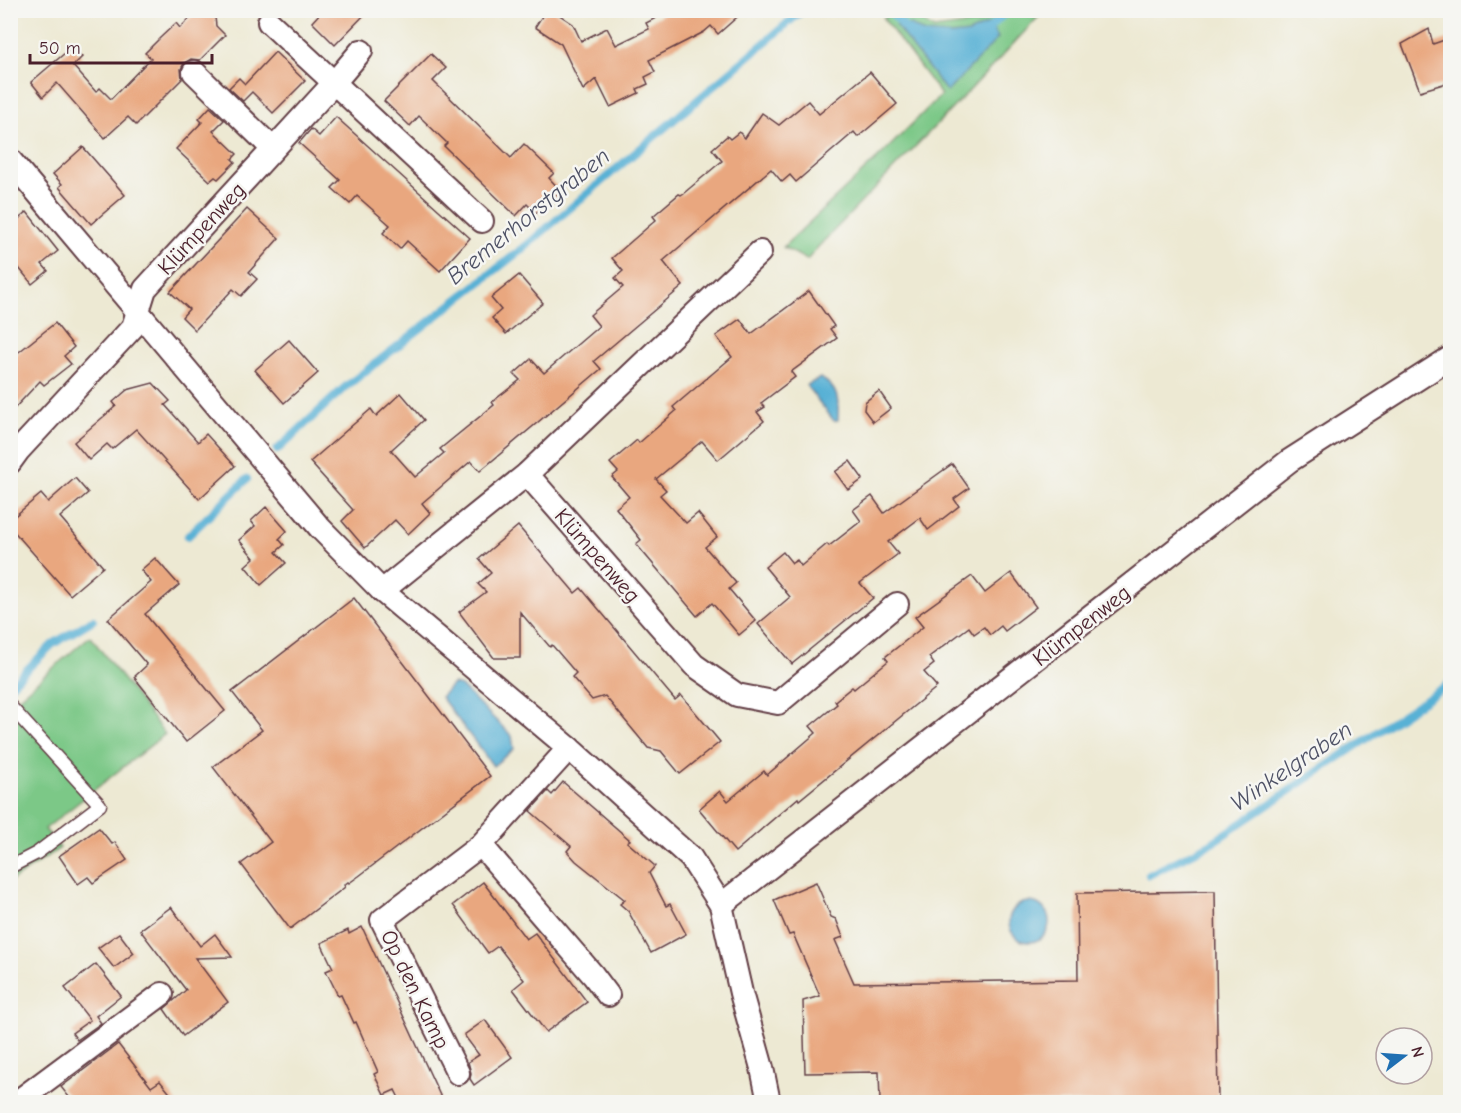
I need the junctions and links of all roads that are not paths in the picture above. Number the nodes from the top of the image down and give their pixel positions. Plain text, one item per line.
1 (269, 22) dead end
2 (361, 51) dead end
3 (194, 72) dead end
4 (333, 84) junction
5 (273, 149) junction
6 (10, 160) edge
7 (482, 221) dead end
8 (760, 252) dead end
9 (137, 311) junction
10 (1450, 358) edge
11 (10, 462) edge
12 (527, 474) junction
13 (382, 591) junction
14 (897, 604) dead end
15 (10, 706) edge
16 (568, 748) junction
17 (481, 845) junction
18 (10, 867) edge
19 (721, 905) junction
20 (162, 994) dead end
21 (608, 995) dead end
22 (458, 1073) dead end
23 (17, 1102) edge
24 (769, 1102) edge

1 - 4 street
2 - 4 street, Klümpenweg
3 - 5 street
4 - 5 street, Klümpenweg
4 - 7 street
5 - 9 street, Klümpenweg
6 - 9 street
8 - 12 street
9 - 11 street, Klümpenweg
9 - 13 street
10 - 19 street, Klümpenweg
12 - 13 street
12 - 14 street, Klümpenweg
13 - 16 street
15 - 18 lane
16 - 17 street, Op den Kamp
16 - 19 street
17 - 21 street
17 - 22 street, Op den Kamp
19 - 24 street
20 - 23 street

